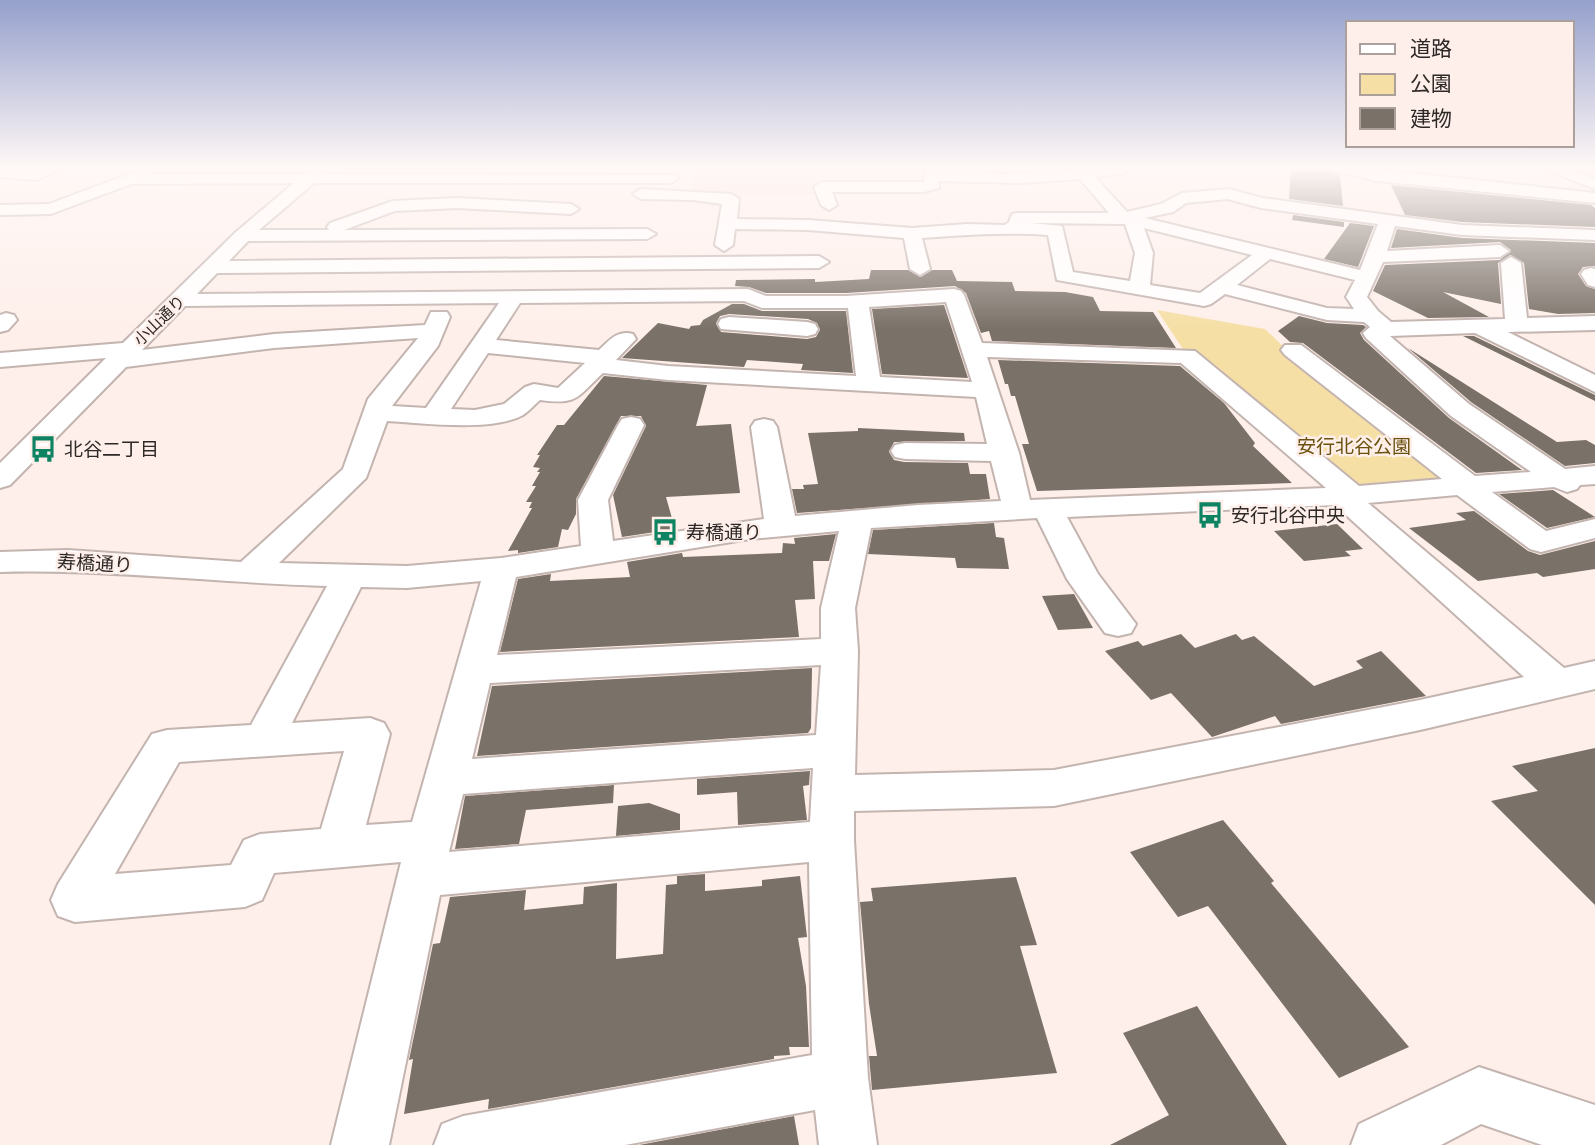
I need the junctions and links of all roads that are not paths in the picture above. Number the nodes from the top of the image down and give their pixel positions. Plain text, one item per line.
1 (258, 221) edge
2 (351, 221) edge
3 (564, 221) edge
4 (596, 221) edge
5 (653, 221) edge
6 (834, 221) edge
7 (1010, 221) edge
8 (1036, 221) edge
9 (1104, 221) edge
10 (1127, 221) edge
11 (1140, 221) edge
12 (1361, 221) edge
13 (1505, 221) edge
14 (728, 224) joint
15 (807, 225) junction
16 (1131, 226) junction
17 (1329, 226) dead end
18 (1386, 226) junction
19 (836, 227) junction
20 (915, 229) junction
21 (1511, 233) junction
22 (471, 234) junction
23 (556, 234) junction
24 (1595, 235) edge
25 (242, 236) junction
26 (311, 236) junction
27 (1198, 252) dead end
28 (1267, 253) junction
29 (720, 262) junction
30 (640, 263) junction
31 (448, 265) junction
32 (1371, 267) junction
33 (211, 268) junction
34 (920, 269) dead end
35 (1431, 273) dead end
36 (836, 281) junction
37 (1222, 287) junction
38 (1139, 289) junction
39 (633, 295) junction
40 (748, 295) junction
41 (514, 297) junction
42 (180, 300) junction
43 (787, 302) junction
44 (1378, 322) junction
45 (1595, 323) edge
46 (429, 324) junction
47 (729, 324) dead end
48 (1517, 326) junction
49 (778, 327) junction
50 (1480, 327) junction
51 (807, 329) dead end
52 (625, 339) dead end
53 (481, 345) junction
54 (1293, 349) dead end
55 (974, 350) junction
56 (123, 355) junction
57 (0, 360) edge
58 (600, 361) junction
59 (869, 383) junction
60 (1595, 385) edge
61 (987, 390) junction
62 (376, 413) junction
63 (433, 416) junction
64 (631, 425) dead end
65 (764, 427) dead end
66 (905, 451) dead end
67 (1005, 453) junction
68 (1595, 475) edge
69 (0, 479) edge
70 (1561, 479) junction
71 (1467, 486) junction
72 (1347, 495) junction
73 (1595, 498) edge
74 (1032, 509) junction
75 (857, 519) junction
76 (781, 527) junction
77 (1595, 528) edge
78 (598, 553) junction
79 (0, 562) edge
80 (492, 570) junction
81 (249, 573) junction
82 (349, 577) junction
83 (1118, 624) dead end
84 (840, 651) junction
85 (473, 670) junction
86 (1576, 680) edge
87 (263, 740) junction
88 (834, 771) junction
89 (445, 778) junction
90 (831, 840) junction
91 (338, 847) junction
92 (424, 858) junction
93 (840, 1078) junction
94 (1595, 1133) edge
95 (360, 1145) edge
96 (463, 1145) edge
97 (848, 1145) edge
98 (1380, 1145) edge

1 - 25 street, 小山通り
2 - 26 street
3 - 23 street
4 - 23 street
5 - 30 street
6 - 19 street
7 - 20 street
8 - 38 street
9 - 16 street
10 - 16 street
11 - 16 street
12 - 18 street
13 - 21 street
14 - 15 street
14 - 29 street
15 - 19 street
15 - 36 street
16 - 27 street
16 - 28 street
16 - 38 street
17 - 18 street
18 - 21 street
18 - 32 street
19 - 20 street
20 - 34 street
21 - 24 street
22 - 23 street
22 - 26 street
22 - 31 street
25 - 26 street
25 - 33 street, 小山通り
28 - 32 street
28 - 37 street
29 - 30 street
29 - 36 street
30 - 31 street
30 - 39 street
31 - 33 street
31 - 46 street
32 - 35 street
32 - 44 street
32 - 48 street
33 - 42 street, 小山通り
36 - 40 street
36 - 43 street
36 - 55 street
36 - 59 street
37 - 38 street
37 - 44 street
39 - 40 street
39 - 41 street
40 - 43 street
41 - 46 street
41 - 53 street
42 - 46 street
42 - 56 street, 小山通り
43 - 49 street
44 - 50 street
44 - 70 street
45 - 48 street
46 - 56 street
46 - 62 street
47 - 49 street
48 - 50 street
49 - 51 street
50 - 60 street
52 - 58 street
53 - 58 street
53 - 63 street
54 - 71 street
55 - 61 street
55 - 72 street
56 - 57 street
56 - 69 street, 小山通り
58 - 59 street
58 - 63 street
59 - 61 street
61 - 67 street
62 - 63 street
62 - 81 street
64 - 78 street
65 - 76 street
66 - 67 street
67 - 74 street
68 - 70 street, 寿橋通り
70 - 71 street, 寿橋通り
70 - 73 street
71 - 72 street, 寿橋通り
71 - 77 street
72 - 74 street, 寿橋通り
72 - 86 street
74 - 75 street, 寿橋通り
74 - 83 street
75 - 76 street, 寿橋通り
75 - 84 street
76 - 78 street, 寿橋通り
78 - 80 street, 寿橋通り
79 - 81 street, 寿橋通り
80 - 82 street, 寿橋通り
80 - 85 street
81 - 82 street, 寿橋通り
82 - 87 street
84 - 85 street
84 - 88 street
85 - 89 street
86 - 88 street
87 - 91 street
87 - 91 street
88 - 89 street
88 - 90 street
89 - 92 street
90 - 92 street
90 - 93 street
91 - 92 street
92 - 95 street
93 - 96 street
93 - 97 street
94 - 98 street

